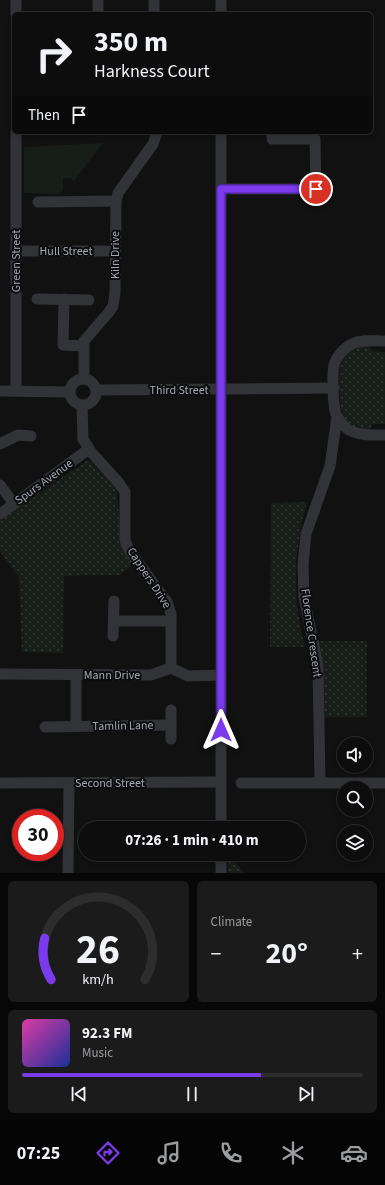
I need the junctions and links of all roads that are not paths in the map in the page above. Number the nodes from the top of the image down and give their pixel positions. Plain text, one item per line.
1 (16, 0) edge
2 (98, 0) edge
3 (154, 0) edge
4 (221, 0) edge
5 (16, 12) edge
6 (98, 12) edge
7 (154, 12) edge
8 (221, 12) edge
9 (16, 134) edge
10 (156, 134) edge
11 (221, 134) edge
12 (272, 134) edge
13 (221, 189) junction
14 (116, 201) junction
15 (38, 202) dead end
16 (16, 251) junction
17 (115, 251) junction
18 (38, 299) dead end
19 (64, 299) junction
20 (89, 300) dead end
21 (385, 341) edge
22 (84, 346) junction
23 (84, 379) junction
24 (334, 388) junction
25 (96, 390) junction
26 (221, 390) junction
27 (0, 391) edge
28 (16, 391) junction
29 (70, 392) junction
30 (82, 406) junction
31 (337, 417) junction
32 (352, 431) junction
33 (385, 435) edge
34 (31, 436) dead end
35 (333, 440) junction
36 (0, 444) edge
37 (89, 449) junction
38 (0, 484) edge
39 (14, 504) junction
40 (0, 514) edge
41 (114, 601) dead end
42 (114, 621) junction
43 (171, 621) junction
44 (114, 636) dead end
45 (171, 668) junction
46 (0, 674) edge
47 (76, 674) junction
48 (221, 675) junction
49 (171, 710) dead end
50 (171, 725) junction
51 (76, 726) junction
52 (45, 727) dead end
53 (171, 740) dead end
54 (221, 782) junction
55 (0, 783) edge
56 (69, 783) junction
57 (241, 783) dead end
58 (320, 783) junction
59 (385, 783) edge
60 (221, 821) edge
61 (221, 861) edge
62 (68, 873) edge
63 (221, 873) edge

1 - 5 street
2 - 6 street
3 - 7 street
4 - 8 street
9 - 16 street, Green Street
10 - 14 street, Kiln Drive
11 - 13 street
12 - 13 street
13 - 26 street
14 - 15 street
14 - 17 street, Kiln Drive
16 - 17 street, Hull Street
16 - 28 street, Green Street
17 - 22 street, Kiln Drive
18 - 19 street
19 - 20 street
19 - 22 street
21 - 24 street, Florence Crescent
22 - 23 street, Kiln Drive
23 - 25 street
23 - 29 street
24 - 26 street, Third Street
24 - 31 street, Florence Crescent
25 - 26 street, Third Street
25 - 30 street
26 - 48 street
27 - 28 street
28 - 29 street
29 - 30 street
30 - 37 street, Cappers Drive
31 - 32 street
31 - 35 street, Florence Crescent
32 - 33 street
32 - 35 street
34 - 36 street
35 - 58 street, Florence Crescent
37 - 39 street, Spurs Avenue
37 - 43 street, Cappers Drive
38 - 39 street
39 - 40 street, Spurs Avenue
41 - 42 street
42 - 43 street
42 - 44 street
43 - 45 street, Cappers Drive
45 - 47 street, Mann Drive
45 - 48 street
46 - 47 street, Mann Drive
47 - 51 street, Tamlin Lane
48 - 54 street
49 - 50 street, Tamlin Lane
50 - 51 street, Tamlin Lane
50 - 53 street, Tamlin Lane
51 - 52 street, Tamlin Lane
54 - 56 street, Second Street
54 - 60 street
55 - 56 street, Second Street
56 - 62 street
57 - 58 street
58 - 59 street
61 - 63 street

